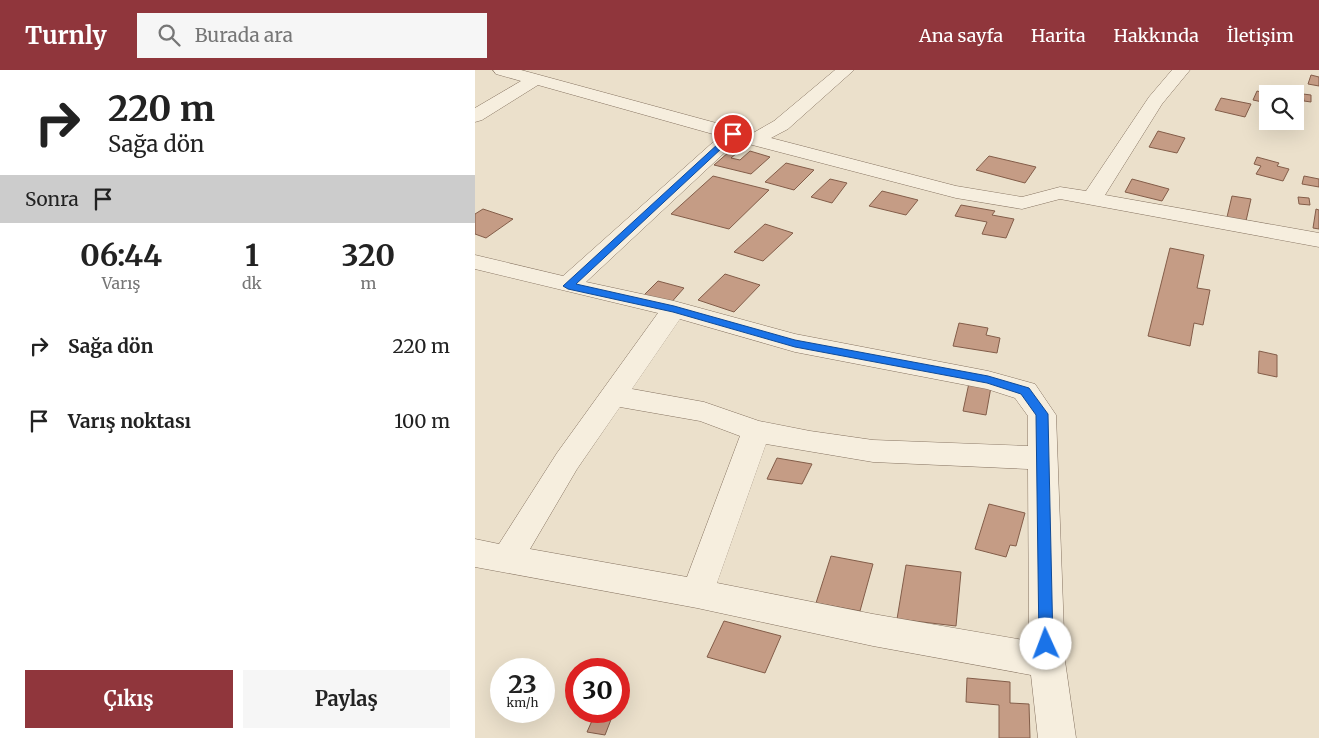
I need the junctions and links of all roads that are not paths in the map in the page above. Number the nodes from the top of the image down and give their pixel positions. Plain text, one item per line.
1 (502, 70) edge
2 (845, 70) edge
3 (1181, 70) edge
4 (536, 79) junction
5 (475, 116) edge
6 (733, 134) junction
7 (756, 139) junction
8 (1092, 198) junction
9 (1319, 240) edge
10 (475, 262) edge
11 (568, 286) junction
12 (674, 309) junction
13 (615, 396) junction
14 (756, 431) junction
15 (1042, 458) junction
16 (491, 556) edge
17 (697, 593) junction
18 (1047, 661) junction
19 (1057, 738) edge

1 - 4 street
2 - 7 street
3 - 8 street
4 - 5 street
4 - 6 street
6 - 7 street
6 - 11 street
7 - 8 street
8 - 9 street
10 - 11 street
11 - 12 street
12 - 13 street
12 - 15 street
13 - 14 street
13 - 16 street
14 - 15 street
14 - 17 street
15 - 18 street
16 - 17 street
17 - 18 street
18 - 19 street

